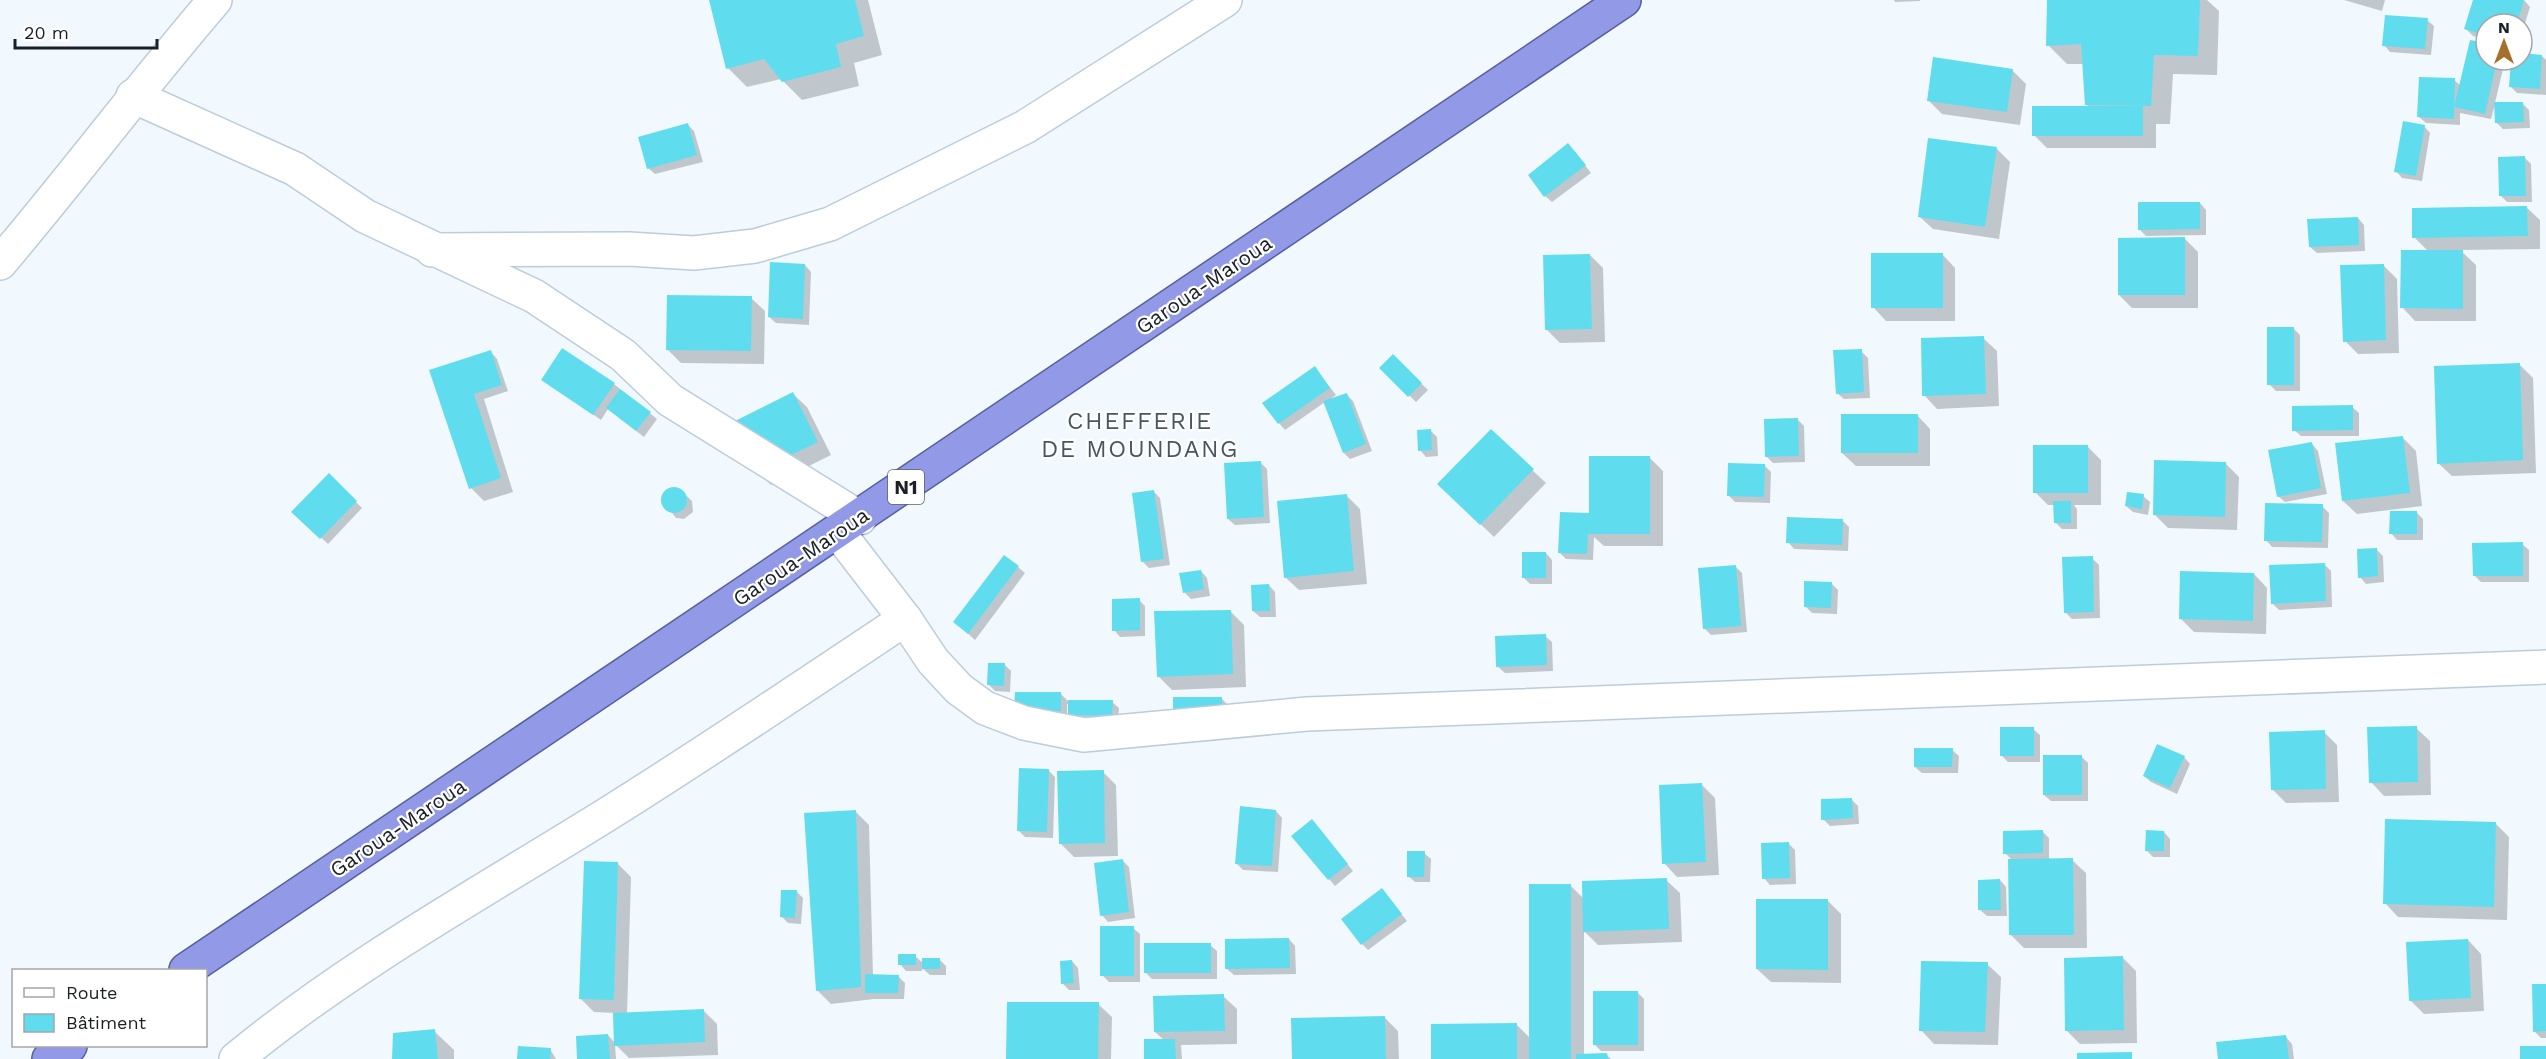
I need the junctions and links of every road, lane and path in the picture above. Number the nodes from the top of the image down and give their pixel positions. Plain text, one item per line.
1 (214, 0) edge
2 (1225, 0) edge
3 (1624, 0) edge
4 (133, 96) junction
5 (432, 250) junction
6 (0, 263) edge
7 (849, 525) junction
8 (905, 619) junction
9 (2546, 667) edge
10 (187, 969) edge
11 (68, 1047) edge
12 (49, 1059) edge
13 (236, 1059) edge

1 - 4 street
2 - 5 street
3 - 7 highway, Garoua-Maroua / N1
4 - 5 street
4 - 6 street
5 - 7 street
7 - 8 street
7 - 10 highway, Garoua-Maroua / N1
8 - 9 street
8 - 13 street
11 - 12 highway

